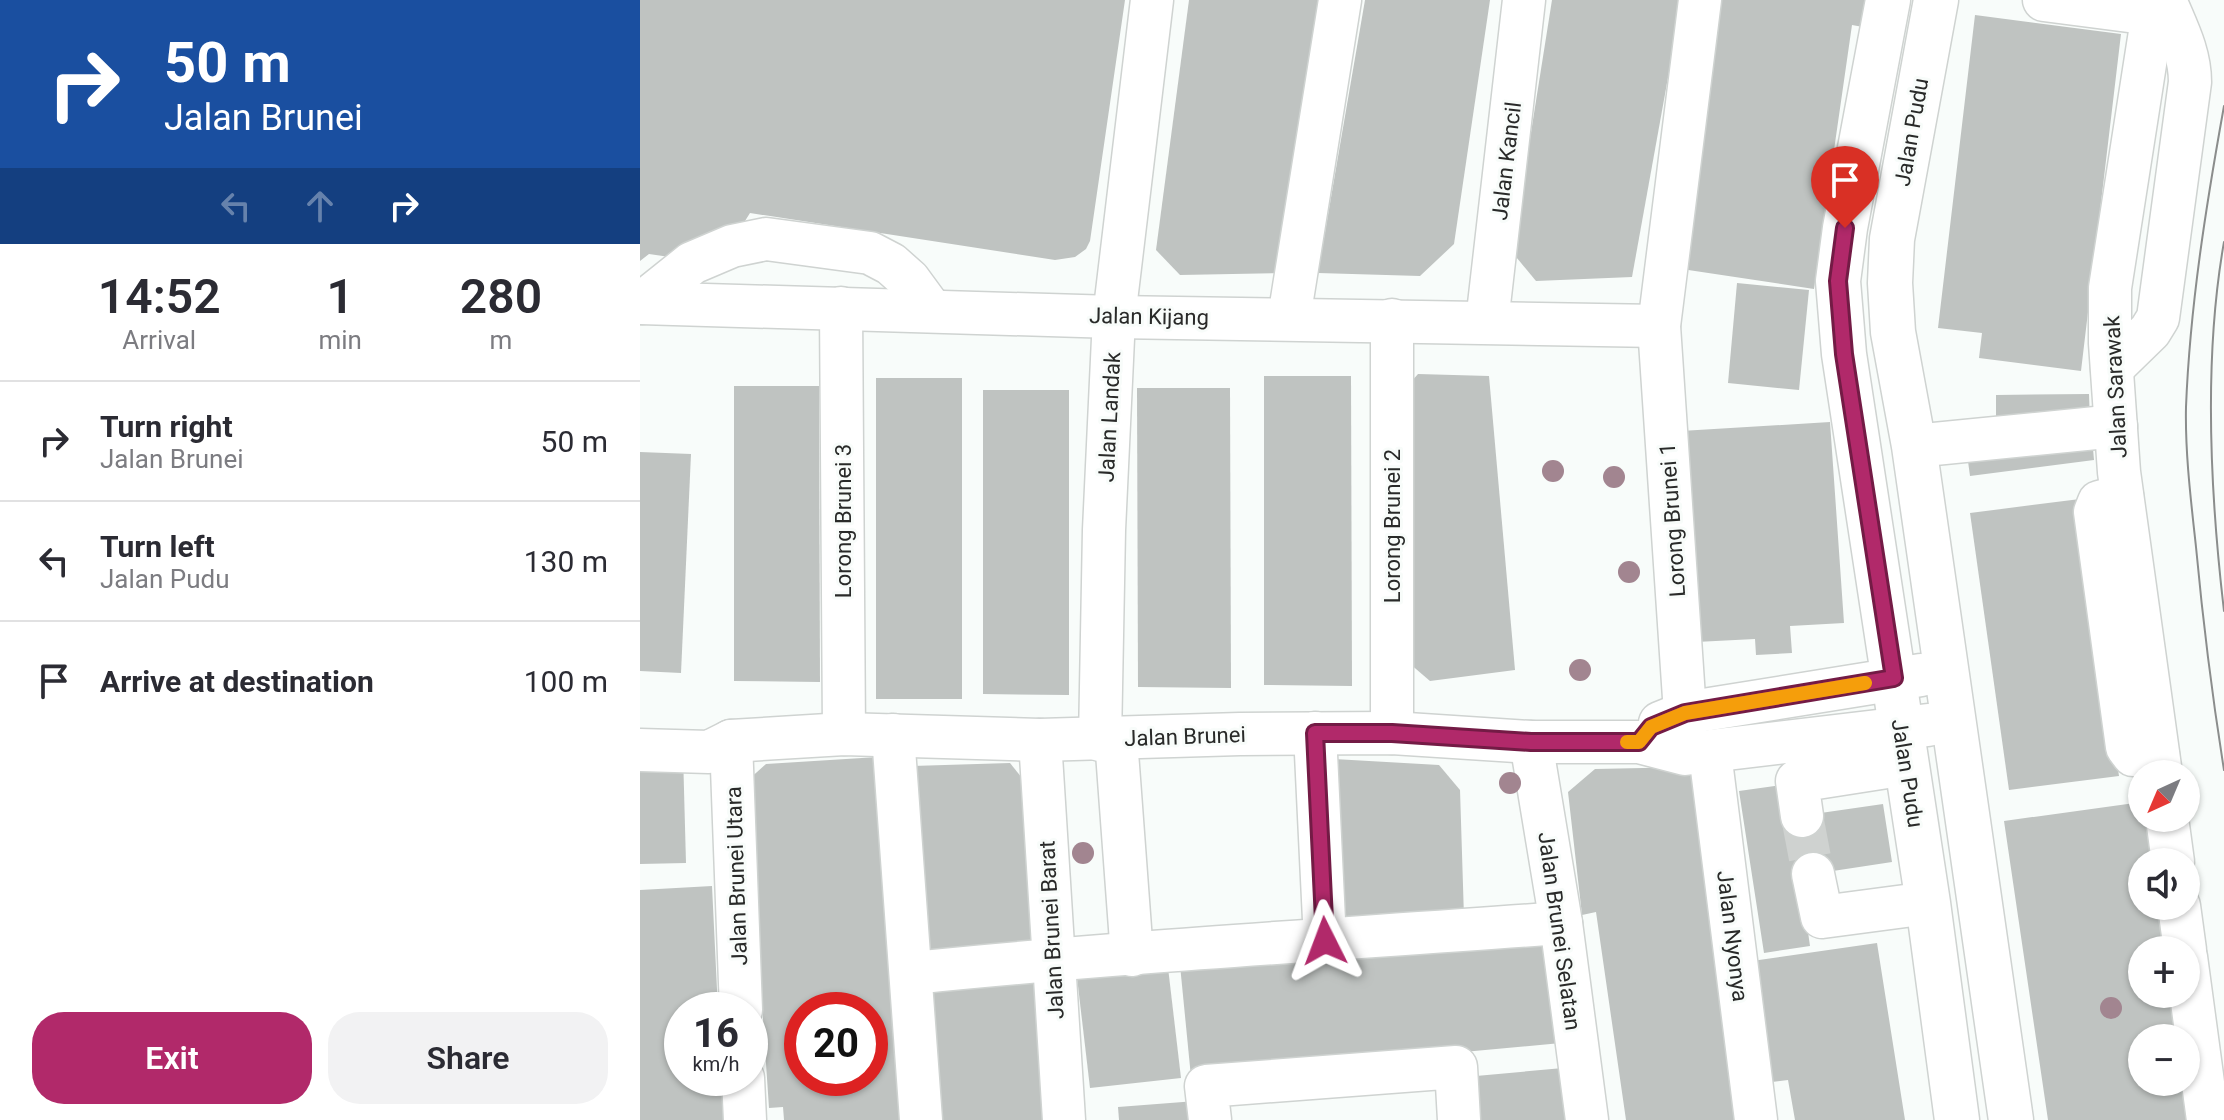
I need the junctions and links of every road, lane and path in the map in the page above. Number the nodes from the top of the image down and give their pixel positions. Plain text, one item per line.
1 (1152, 0) edge
2 (1340, 0) edge
3 (1524, 0) edge
4 (1700, 0) edge
5 (1888, 0) edge
6 (1936, 0) edge
7 (2044, 0) edge
8 (2157, 5) edge
9 (641, 303) edge
10 (841, 308) junction
11 (931, 310) junction
12 (1114, 317) junction
13 (1289, 318) junction
14 (1392, 320) junction
15 (1487, 322) junction
16 (1659, 326) junction
17 (1893, 332) junction
18 (2116, 426) junction
19 (1914, 446) junction
20 (1908, 676) junction
21 (1685, 713) junction
22 (640, 728) edge
23 (1315, 733) junction
24 (1392, 733) junction
25 (844, 734) junction
26 (893, 735) junction
27 (1912, 739) junction
28 (1040, 740) junction
29 (1108, 740) junction
30 (731, 741) junction
31 (1531, 742) junction
32 (1639, 742) junction
33 (640, 750) edge
34 (1710, 753) junction
35 (2159, 760) edge
36 (1802, 816) tunnel mouth
37 (1813, 874) tunnel mouth
38 (1928, 903) junction
39 (1561, 923) junction
40 (1325, 941) junction
41 (1132, 955) junction
42 (1052, 959) junction
43 (912, 973) junction
44 (740, 992) edge
45 (2193, 1008) edge
46 (1996, 1010) junction
47 (744, 1096) edge
48 (745, 1120) edge
49 (921, 1120) edge
50 (1064, 1120) edge
51 (1210, 1120) edge
52 (1459, 1120) edge
53 (1587, 1120) edge
54 (1756, 1120) edge
55 (1957, 1120) edge
56 (2011, 1120) edge
57 (2208, 1120) edge

1 - 12 street, Jalan Landak
2 - 13 street
3 - 15 street, Jalan Kancil
4 - 16 street, Lorong Brunei 1
5 - 20 main road, Jalan Pudu
6 - 17 main road, Jalan Pudu
7 - 8 street
8 - 18 street, Jalan Sarawak
9 - 10 street, Jalan Kijang
9 - 11 street
10 - 11 street, Jalan Kijang
10 - 25 street, Lorong Brunei 3
11 - 12 street, Jalan Kijang
12 - 13 street, Jalan Kijang
12 - 29 street, Jalan Landak
13 - 14 street, Jalan Kijang
14 - 15 street, Jalan Kijang
14 - 24 street, Lorong Brunei 2
15 - 16 street, Jalan Kijang
16 - 21 street, Lorong Brunei 1
17 - 19 main road, Jalan Pudu
17 - 20 main road
18 - 19 street
18 - 35 street, Jalan Sarawak
19 - 46 main road, Jalan Pudu
20 - 21 street
20 - 27 main road, Jalan Pudu
21 - 32 street
22 - 30 street, Jalan Brunei
23 - 24 street, Jalan Brunei
23 - 29 street, Jalan Brunei
23 - 40 street
24 - 31 street, Jalan Brunei
25 - 26 street, Jalan Brunei
25 - 30 street, Jalan Brunei
26 - 28 street, Jalan Brunei
26 - 43 street
27 - 34 street, Jalan Brunei
27 - 36 street
27 - 38 main road, Jalan Pudu
27 - 46 main road
28 - 29 street, Jalan Brunei
28 - 42 street, Jalan Brunei Barat
29 - 41 street, Jalan Landak
30 - 33 street, Jalan Brunei
30 - 44 street, Jalan Brunei Utara
31 - 32 street, Jalan Brunei
31 - 39 street, Jalan Brunei Selatan
32 - 34 street, Jalan Brunei
34 - 54 street, Jalan Nyonya
37 - 38 street
38 - 55 main road, Jalan Pudu
39 - 40 street
39 - 53 street, Jalan Brunei Selatan
40 - 41 street
41 - 42 street
42 - 43 street
42 - 50 street, Jalan Brunei Barat
43 - 49 street
45 - 57 street
46 - 56 main road, Jalan Pudu
47 - 48 street
51 - 52 street

